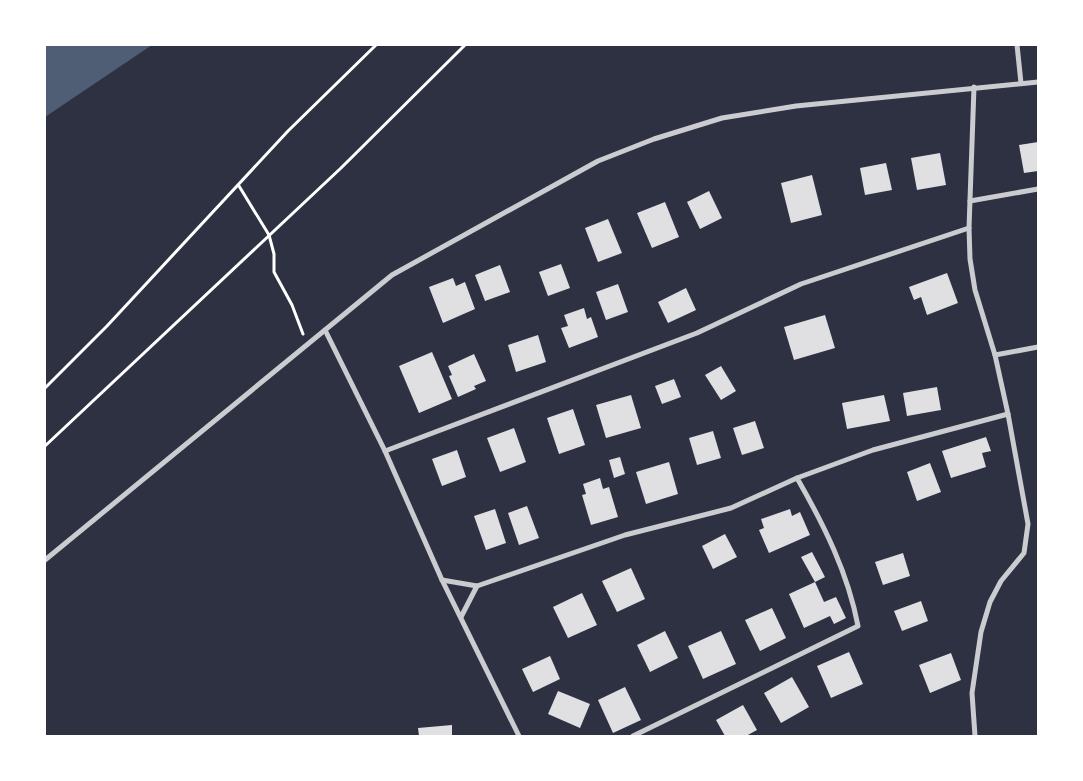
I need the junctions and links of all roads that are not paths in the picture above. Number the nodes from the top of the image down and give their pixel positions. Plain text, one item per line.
1 (1017, 45) edge
2 (1038, 82) edge
3 (1021, 83) junction
4 (974, 87) junction
5 (1038, 189) edge
6 (970, 201) junction
7 (969, 228) junction
8 (325, 330) junction
9 (1038, 346) edge
10 (995, 355) junction
11 (1008, 414) junction
12 (385, 451) junction
13 (797, 478) junction
14 (45, 560) edge
15 (442, 580) junction
16 (477, 586) junction
17 (460, 617) junction
18 (519, 736) edge
19 (633, 736) edge
20 (975, 736) edge

1 - 3 street
2 - 3 street
3 - 4 street
4 - 6 street
4 - 8 street
5 - 6 street
6 - 7 street
7 - 10 street
7 - 12 street
8 - 12 street
8 - 14 street
9 - 10 street
10 - 11 street
11 - 13 street
11 - 20 street
12 - 15 street
13 - 16 street
13 - 19 street
15 - 16 street
15 - 17 street
16 - 17 street
17 - 18 street

